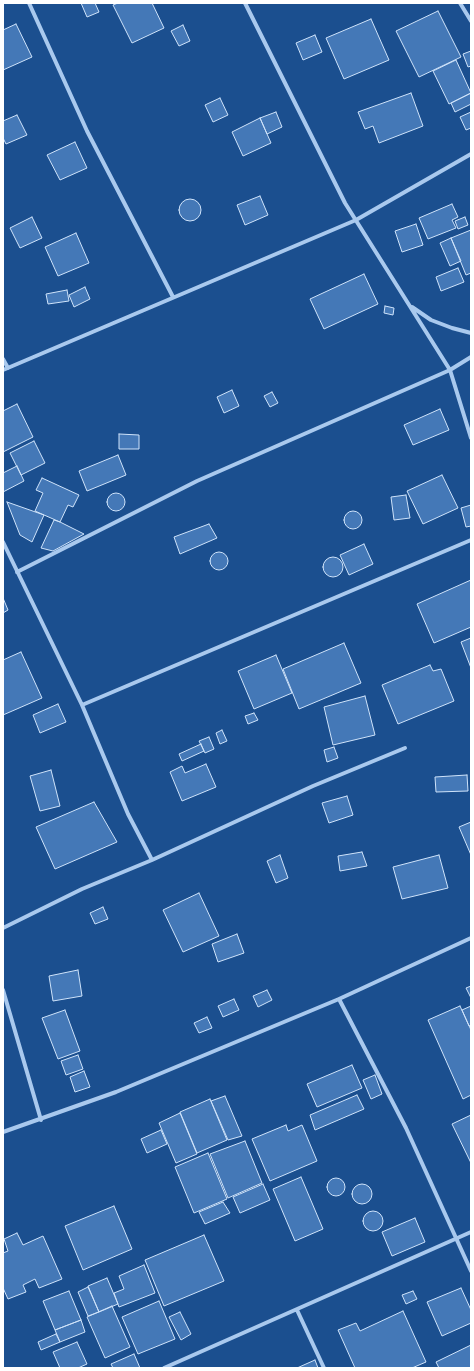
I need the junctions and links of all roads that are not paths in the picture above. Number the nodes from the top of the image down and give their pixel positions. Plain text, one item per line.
1 (29, 3) edge
2 (245, 3) edge
3 (460, 3) edge
4 (471, 21) edge
5 (471, 154) edge
6 (356, 220) junction
7 (173, 297) junction
8 (410, 306) junction
9 (471, 333) edge
10 (471, 357) edge
11 (3, 359) edge
12 (5, 369) edge
13 (450, 370) junction
14 (471, 438) edge
15 (471, 540) edge
16 (3, 542) edge
17 (17, 572) junction
18 (82, 705) junction
19 (405, 748) dead end
20 (152, 860) junction
21 (3, 928) edge
22 (471, 938) edge
23 (3, 990) edge
24 (338, 999) junction
25 (41, 1120) junction
26 (3, 1132) edge
27 (471, 1232) edge
28 (456, 1238) junction
29 (471, 1271) edge
30 (297, 1310) junction
31 (164, 1368) edge
32 (324, 1368) edge

1 - 7 street
2 - 6 street
3 - 4 street
5 - 6 street
6 - 7 street
6 - 8 street
7 - 12 street
8 - 9 street
8 - 13 street
10 - 13 street
11 - 12 street
13 - 14 street
13 - 17 street
15 - 18 street
16 - 17 street
17 - 18 street
18 - 20 street
19 - 20 street
20 - 21 street
22 - 24 street
23 - 25 street
24 - 25 street
24 - 28 street
25 - 26 street
27 - 28 street
28 - 29 street
28 - 30 street
30 - 31 street
30 - 32 street

